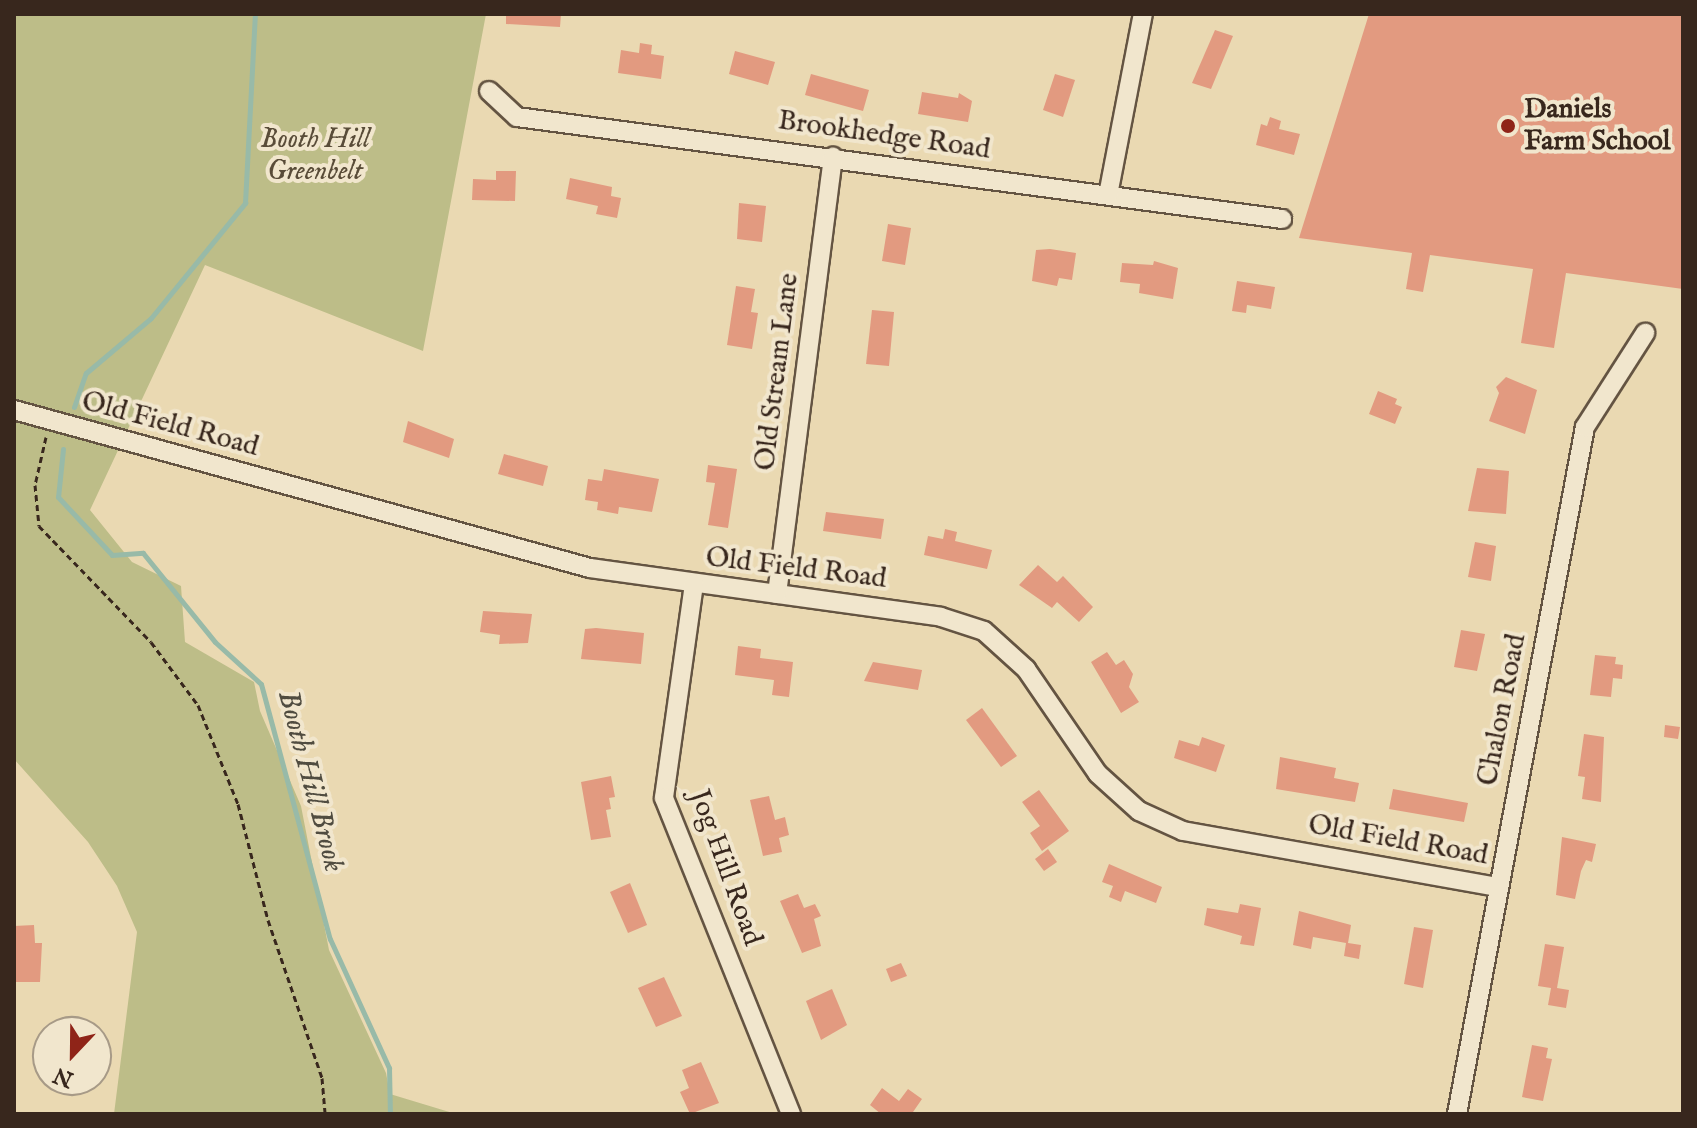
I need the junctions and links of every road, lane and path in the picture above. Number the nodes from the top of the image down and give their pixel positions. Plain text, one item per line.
1 (1143, 14) edge
2 (489, 91) dead end
3 (833, 157) junction
4 (1108, 195) junction
5 (1282, 219) dead end
6 (1645, 333) dead end
7 (14, 410) edge
8 (50, 421) junction
9 (694, 584) junction
10 (777, 594) junction
11 (1498, 887) junction
12 (325, 1114) edge
13 (791, 1114) edge
14 (1457, 1114) edge

1 - 4 street
2 - 3 street, Brookhedge Road
3 - 4 street, Brookhedge Road
3 - 10 street, Old Stream Lane
4 - 5 street, Brookhedge Road
6 - 11 street, Chalon Road
7 - 8 street, Old Field Road
8 - 9 street, Old Field Road
8 - 12 path
9 - 10 street, Old Field Road
9 - 13 street, Jog Hill Road
10 - 11 street, Old Field Road
11 - 14 street, Chalon Road

